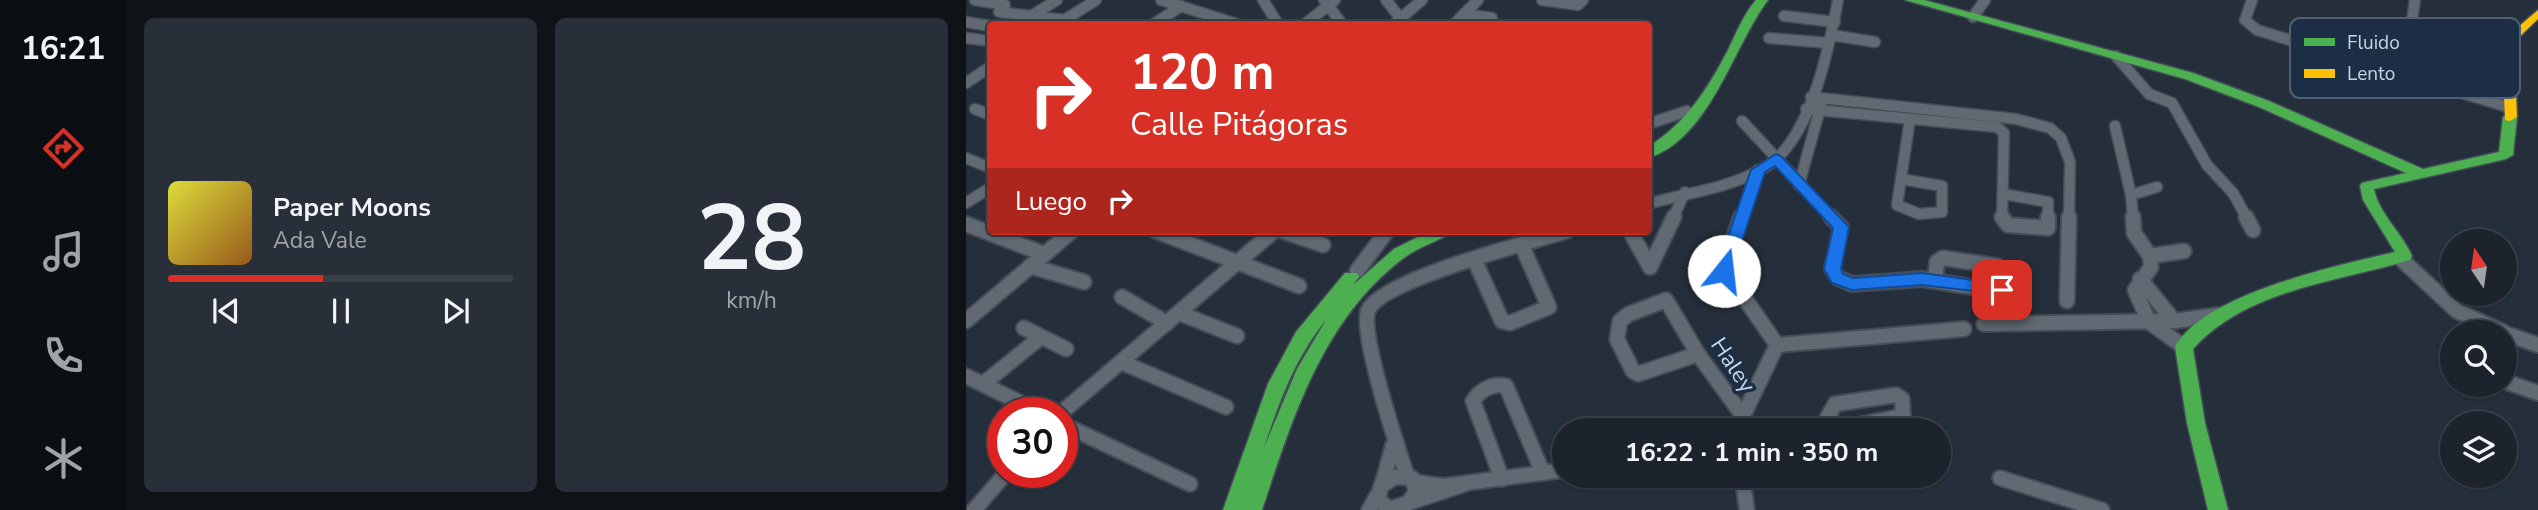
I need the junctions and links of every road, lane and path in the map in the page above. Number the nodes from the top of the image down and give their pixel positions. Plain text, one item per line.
1 (975, 0) edge
2 (1057, 0) edge
3 (1096, 0) edge
4 (1161, 0) edge
5 (1263, 0) edge
6 (1346, 0) edge
7 (1385, 0) edge
8 (1422, 0) edge
9 (1478, 0) edge
10 (1542, 0) edge
11 (1757, 0) edge
12 (1838, 0) edge
13 (1911, 0) edge
14 (1985, 0) edge
15 (2252, 0) edge
16 (2415, 0) edge
17 (1581, 2) edge
18 (1330, 4) edge
19 (1006, 6) edge
20 (1181, 6) junction
21 (2538, 13) edge
22 (1464, 14) junction
23 (1031, 16) junction
24 (1784, 16) dead end
25 (1973, 17) junction
26 (1492, 18) dead end
27 (2412, 18) edge
28 (1056, 21) edge
29 (1063, 21) edge
30 (1158, 21) edge
31 (1224, 21) edge
32 (1276, 21) edge
33 (1309, 21) edge
34 (1319, 21) edge
35 (1340, 21) edge
36 (1396, 21) edge
37 (1398, 21) edge
38 (1457, 21) edge
39 (966, 22) edge
40 (1835, 22) junction
41 (987, 26) edge
42 (2520, 30) edge
43 (969, 36) edge
44 (1769, 38) dead end
45 (1830, 39) junction
46 (987, 40) edge
47 (2290, 40) edge
48 (1875, 42) dead end
49 (2116, 56) junction
50 (987, 72) edge
51 (966, 83) edge
52 (1817, 98) junction
53 (2478, 98) edge
54 (2511, 98) edge
55 (2511, 108) junction
56 (1687, 111) junction
57 (1910, 119) junction
58 (1742, 121) dead end
59 (1652, 123) edge
60 (2115, 126) dead end
61 (1652, 141) edge
62 (1652, 152) edge
63 (966, 158) edge
64 (1776, 159) junction
65 (987, 167) edge
66 (1758, 170) junction
67 (2422, 174) junction
68 (1901, 179) junction
69 (1798, 185) junction
70 (2157, 187) dead end
71 (987, 190) edge
72 (1685, 192) junction
73 (2003, 194) junction
74 (2131, 195) junction
75 (966, 203) edge
76 (1652, 203) edge
77 (966, 224) edge
78 (2253, 230) dead end
79 (987, 232) edge
80 (995, 235) edge
81 (1067, 235) edge
82 (1167, 235) edge
83 (1269, 235) edge
84 (1293, 235) edge
85 (1384, 235) edge
86 (1412, 235) edge
87 (1436, 235) edge
88 (1555, 235) edge
89 (1632, 235) edge
90 (1323, 246) dead end
91 (1522, 246) junction
92 (2184, 251) dead end
93 (1044, 254) junction
94 (2150, 256) junction
95 (2396, 260) junction
96 (1475, 261) junction
97 (1238, 262) junction
98 (1030, 266) junction
99 (1357, 271) junction
100 (2140, 279) junction
101 (1935, 281) junction
102 (1084, 282) dead end
103 (1299, 286) dead end
104 (1122, 297) dead end
105 (2435, 298) junction
106 (2067, 302) dead end
107 (1179, 313) junction
108 (2221, 315) junction
109 (2461, 320) edge
110 (2472, 320) edge
111 (966, 321) edge
112 (2174, 321) junction
113 (2150, 322) junction
114 (1167, 323) junction
115 (1984, 324) dead end
116 (1024, 328) dead end
117 (1964, 329) dead end
118 (1237, 336) dead end
119 (1041, 337) junction
120 (2517, 338) edge
121 (1777, 345) junction
122 (2517, 345) edge
123 (2538, 345) edge
124 (2184, 346) junction
125 (1066, 349) dead end
126 (2538, 352) edge
127 (1699, 354) junction
128 (1121, 362) junction
129 (966, 376) edge
130 (983, 384) junction
131 (2517, 386) edge
132 (2538, 393) edge
133 (1009, 397) edge
134 (1078, 399) edge
135 (1226, 407) dead end
136 (1739, 418) edge
137 (1746, 418) edge
138 (1827, 418) edge
139 (1893, 418) edge
140 (1078, 432) edge
141 (1394, 438) junction
142 (1552, 472) edge
143 (1543, 473) junction
144 (2000, 478) dead end
145 (1411, 479) junction
146 (1502, 479) junction
147 (1190, 484) dead end
148 (1465, 484) junction
149 (993, 488) edge
150 (1744, 488) edge
151 (1380, 490) junction
152 (1399, 507) edge
153 (974, 510) edge
154 (1233, 510) edge
155 (1252, 510) edge
156 (1368, 510) edge
157 (1747, 510) edge
158 (2102, 510) edge
159 (2218, 510) edge

1 - 19 street
2 - 23 street
3 - 29 street
4 - 20 street
5 - 32 street
6 - 18 street
7 - 36 street
8 - 37 street
9 - 22 street
10 - 17 street
11 - 56 street
11 - 62 street
12 - 40 street
13 - 25 street
14 - 25 street
15 - 47 street
16 - 27 street
18 - 33 street
18 - 34 street
18 - 35 street
19 - 23 street
20 - 30 street
20 - 31 street
21 - 42 street
22 - 26 street
22 - 38 street
23 - 28 street
24 - 40 street
25 - 49 street
39 - 41 street
40 - 45 street
43 - 46 street
44 - 45 street
45 - 48 street
45 - 52 street
49 - 67 street
49 - 78 street
50 - 51 street
52 - 57 street
52 - 64 street
52 - 69 street
52 - 106 street
53 - 55 street
54 - 55 street
55 - 67 street
56 - 59 street
56 - 61 street
57 - 68 street
57 - 73 street
58 - 64 street
60 - 74 street
63 - 65 street
64 - 66 street
64 - 69 street
66 - 72 street
66 - 121 street
67 - 95 street
68 - 68 street
69 - 101 street
70 - 74 street
71 - 75 street
72 - 76 street
72 - 89 street
73 - 73 street
74 - 94 street
77 - 79 street
80 - 93 street
81 - 93 street
82 - 97 street
83 - 97 street
84 - 90 street
85 - 99 street
86 - 99 street
87 - 155 street
88 - 91 street
91 - 96 street
91 - 96 street
92 - 94 street
93 - 98 street
94 - 100 street
95 - 105 street
95 - 108 street
96 - 141 street
97 - 103 street
97 - 107 street
98 - 102 street
98 - 111 street
99 - 154 street
100 - 112 street
100 - 113 street
101 - 101 street
104 - 114 street
105 - 109 street
105 - 110 street
107 - 114 street
107 - 118 street
108 - 112 street
108 - 124 street
112 - 113 street
113 - 115 street
113 - 124 street
114 - 128 street
116 - 119 street
117 - 121 street
119 - 125 street
119 - 130 street
120 - 123 street
121 - 137 street
122 - 126 street
124 - 159 street
127 - 127 street, Haley
127 - 136 street, Haley
128 - 134 street
128 - 135 street
129 - 130 street
130 - 133 street
131 - 132 street
138 - 139 street
140 - 147 street
141 - 145 street
141 - 151 street
142 - 143 street
143 - 146 street
143 - 146 street
144 - 158 street
145 - 148 street
145 - 151 street
145 - 152 street
146 - 148 street
148 - 152 street
149 - 153 street
150 - 157 street
151 - 152 street
151 - 156 street

